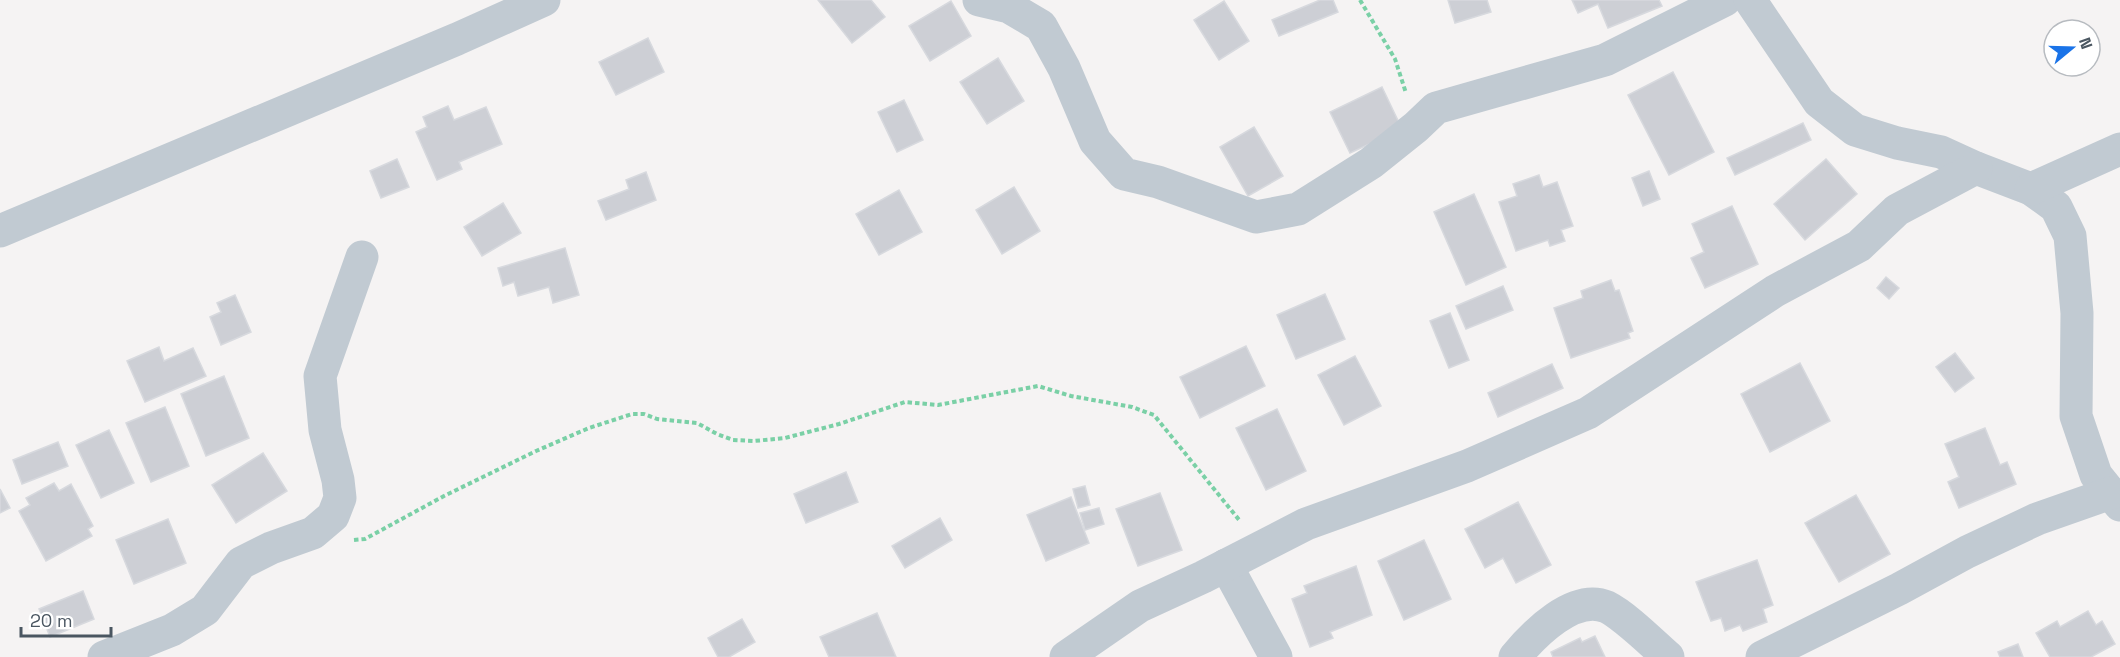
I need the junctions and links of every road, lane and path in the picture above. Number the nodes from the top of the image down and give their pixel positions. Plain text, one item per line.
1 (544, 0) edge
2 (979, 0) edge
3 (1360, 0) edge
4 (1725, 0) edge
5 (1750, 0) edge
6 (1416, 127) junction
7 (2120, 149) edge
8 (1976, 168) junction
9 (2031, 189) junction
10 (0, 231) edge
11 (362, 257) dead end
12 (2115, 499) edge
13 (313, 533) junction
14 (1265, 545) junction
15 (1226, 565) junction
16 (104, 657) edge
17 (1066, 657) edge
18 (1276, 657) edge
19 (1515, 657) edge
20 (1668, 657) edge
21 (1762, 657) edge

1 - 10 street
2 - 6 street
3 - 6 path
4 - 6 street
5 - 8 street
7 - 9 street
8 - 9 street
8 - 14 street
9 - 12 street
11 - 13 street
12 - 21 street
13 - 14 path
13 - 16 street
14 - 15 street
15 - 17 street
15 - 18 street
19 - 20 street

